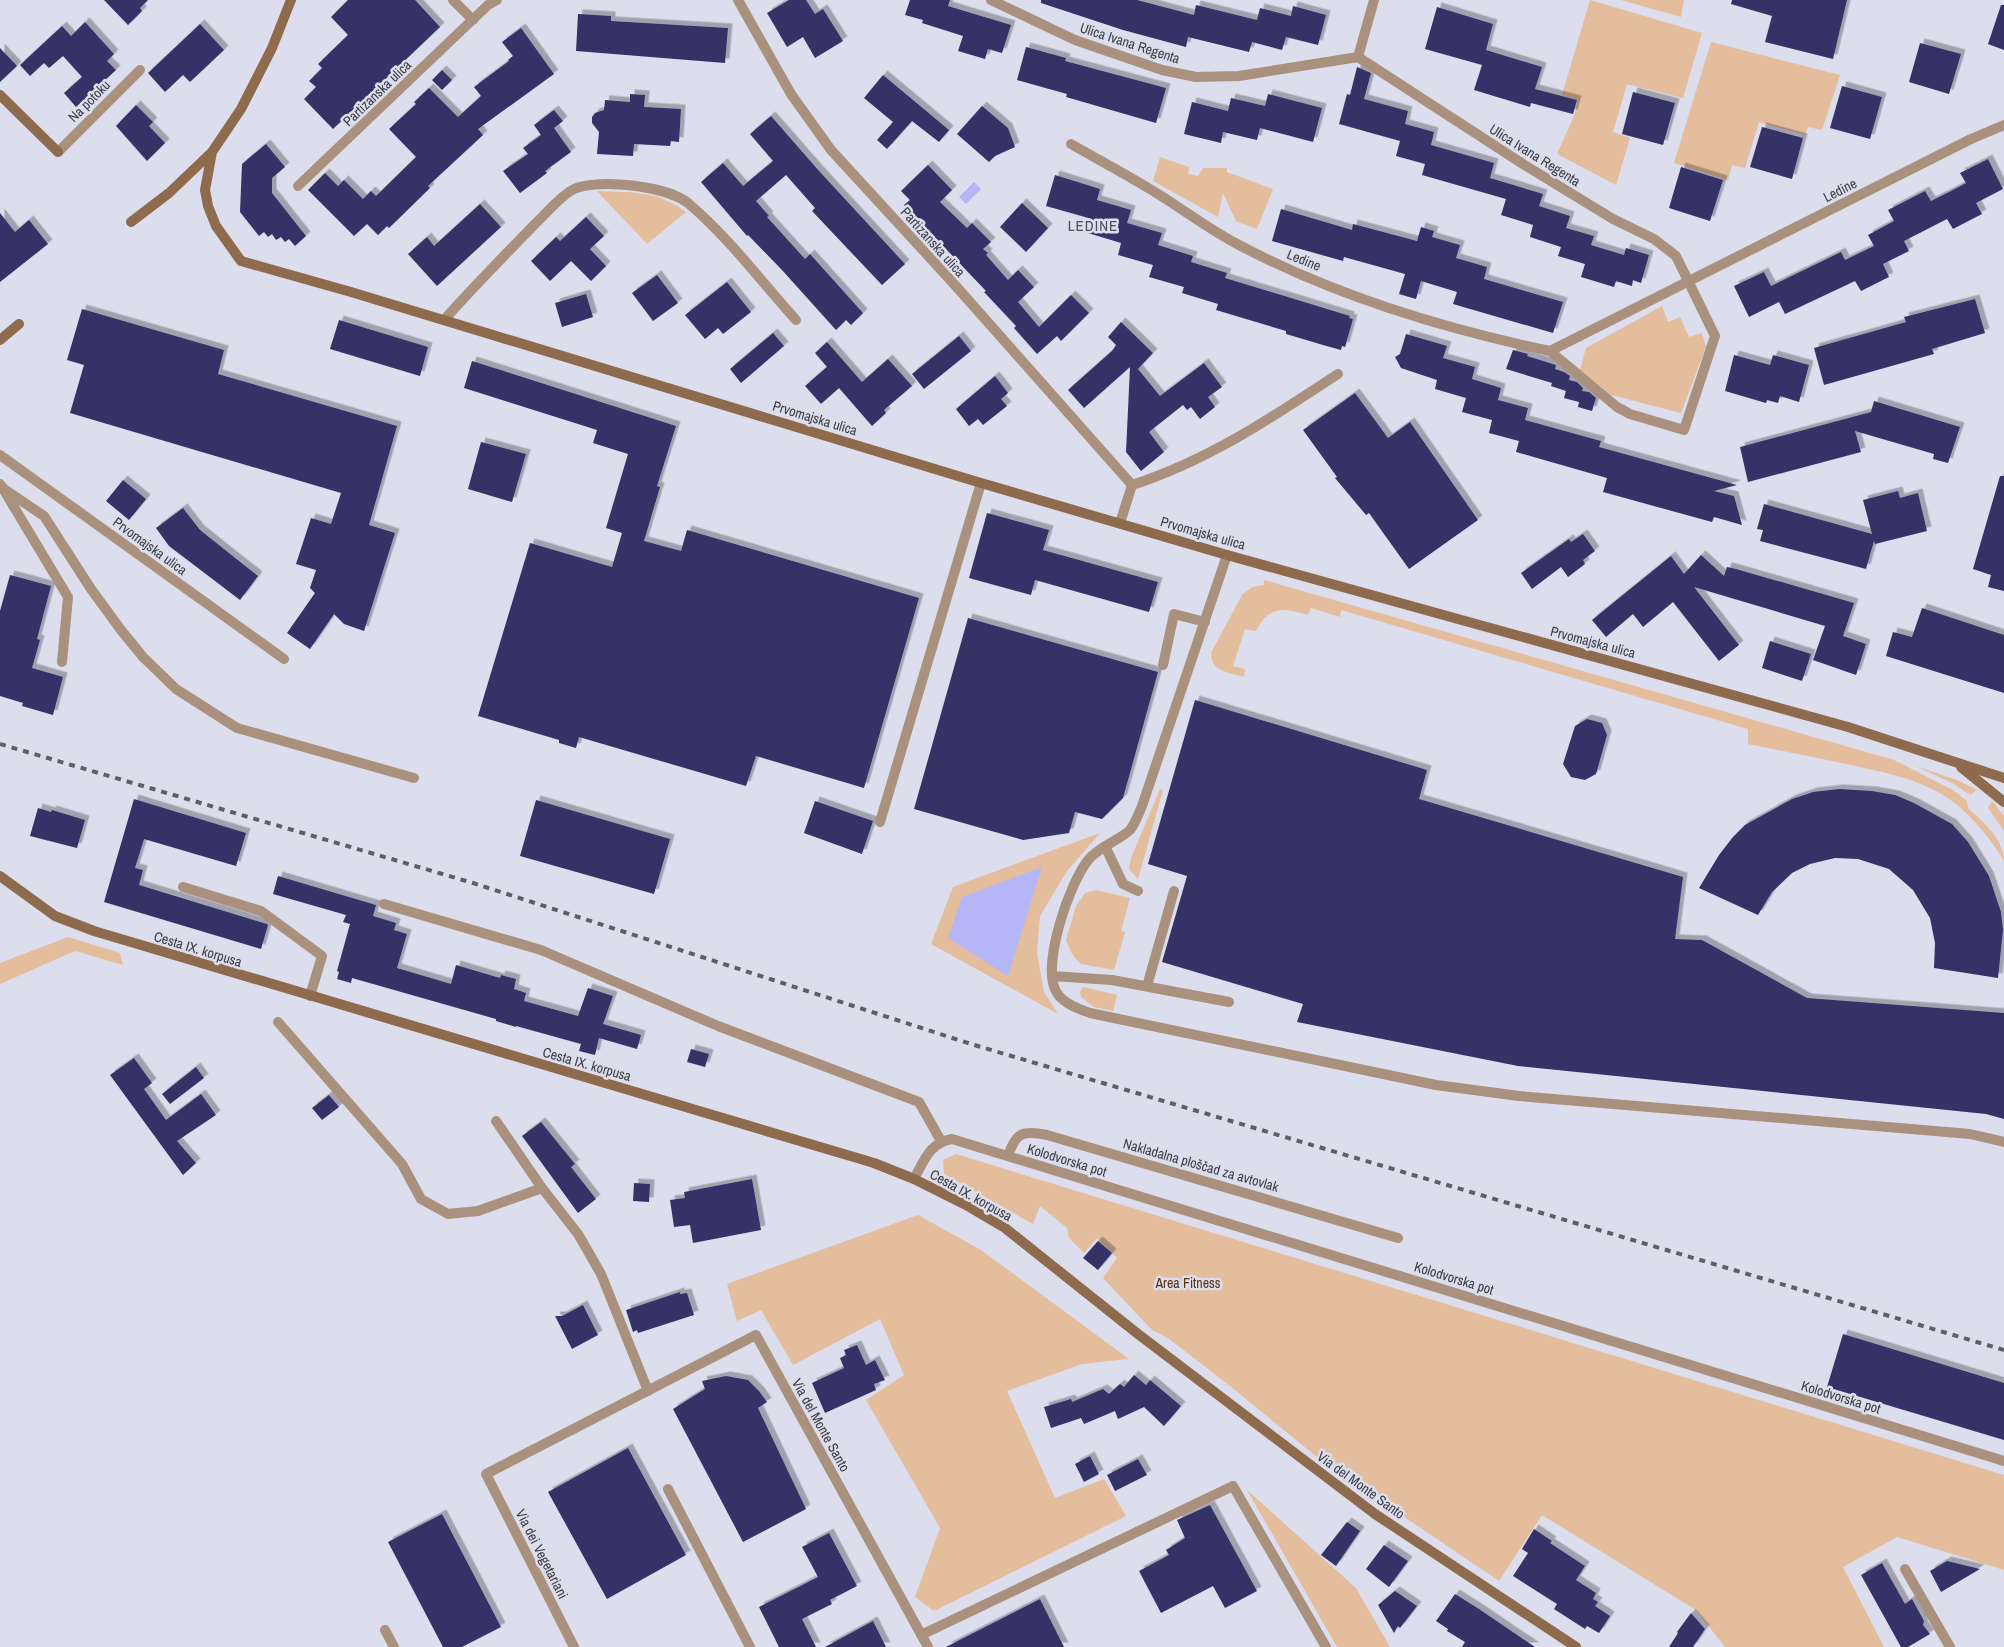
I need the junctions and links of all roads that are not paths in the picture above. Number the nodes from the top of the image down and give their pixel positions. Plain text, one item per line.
1 (291, 0) edge
2 (453, 0) edge
3 (497, 0) edge
4 (738, 0) edge
5 (990, 0) edge
6 (1374, 0) edge
7 (473, 20) junction
8 (1358, 57) junction
9 (140, 70) dead end
10 (0, 95) edge
11 (2004, 125) edge
12 (1071, 144) dead end
13 (212, 152) junction
14 (298, 186) dead end
15 (131, 222) dead end
16 (1688, 281) junction
17 (444, 320) junction
18 (796, 320) dead end
19 (19, 324) dead end
20 (0, 340) edge
21 (1550, 351) junction
22 (1338, 374) dead end
23 (0, 455) edge
24 (981, 483) junction
25 (1132, 485) junction
26 (2, 487) edge
27 (1120, 524) junction
28 (1227, 555) junction
29 (1205, 622) junction
30 (284, 659) dead end
31 (62, 662) dead end
32 (1163, 665) dead end
33 (1956, 764) junction
34 (414, 778) dead end
35 (2004, 778) edge
36 (2004, 802) edge
37 (880, 822) dead end
38 (1105, 846) junction
39 (0, 876) edge
40 (183, 887) dead end
41 (1138, 891) dead end
42 (1174, 891) dead end
43 (384, 904) dead end
44 (1052, 976) junction
45 (1147, 986) junction
46 (310, 996) junction
47 (1230, 1002) dead end
48 (278, 1022) dead end
49 (496, 1121) dead end
50 (941, 1141) junction
51 (2004, 1142) edge
52 (1008, 1156) junction
53 (914, 1179) junction
54 (542, 1188) junction
55 (1398, 1238) dead end
56 (1138, 1334) joint
57 (648, 1391) junction
58 (2004, 1461) edge
59 (486, 1474) joint
60 (668, 1489) dead end
61 (1904, 1569) dead end
62 (385, 1630) dead end
63 (921, 1635) junction
64 (394, 1647) edge
65 (574, 1647) edge
66 (750, 1647) edge
67 (928, 1647) edge
68 (1326, 1647) edge
69 (1576, 1647) edge
70 (1950, 1647) edge

1 - 13 street
2 - 7 street
3 - 7 street, Partizanska ulica
4 - 25 street, Partizanska ulica
5 - 8 street, Ulica Ivana Regenta
6 - 8 street
7 - 14 street, Partizanska ulica
8 - 16 street, Ulica Ivana Regenta
9 - 10 street, Na potoku
11 - 16 street, Ledine
12 - 21 street, Ledine
13 - 15 street
13 - 17 street, Prvomajska ulica
16 - 21 street, Ledine
16 - 21 street, Ledine
17 - 18 street
17 - 24 street, Prvomajska ulica
19 - 20 street
22 - 25 street
23 - 30 street, Prvomajska ulica
24 - 27 street, Prvomajska ulica
24 - 37 street
25 - 27 street
26 - 31 street
26 - 34 street
27 - 28 street, Prvomajska ulica
28 - 29 street
28 - 33 street, Prvomajska ulica
29 - 32 street
29 - 38 street
33 - 35 street, Prvomajska ulica
33 - 36 street, Prvomajska ulica
38 - 41 street
38 - 44 street
39 - 46 street, Cesta IX. korpusa
40 - 46 street
42 - 45 street
43 - 50 street
44 - 45 street
44 - 51 street
45 - 47 street
46 - 53 street, Cesta IX. korpusa
48 - 54 street
49 - 54 street
50 - 52 street, Kolodvorska pot
50 - 53 street
52 - 55 street, Nakladalna ploščad za avtovlak
52 - 58 street, Kolodvorska pot
53 - 56 street, Cesta IX. korpusa
54 - 57 street
56 - 69 street, Via del Monte Santo
57 - 59 street, Via del Monte Santo
57 - 63 street, Via del Monte Santo
59 - 65 street, Via dei Vegetariani
60 - 66 street
61 - 70 street
62 - 64 street
63 - 67 street, Via del Monte Santo
63 - 68 street

